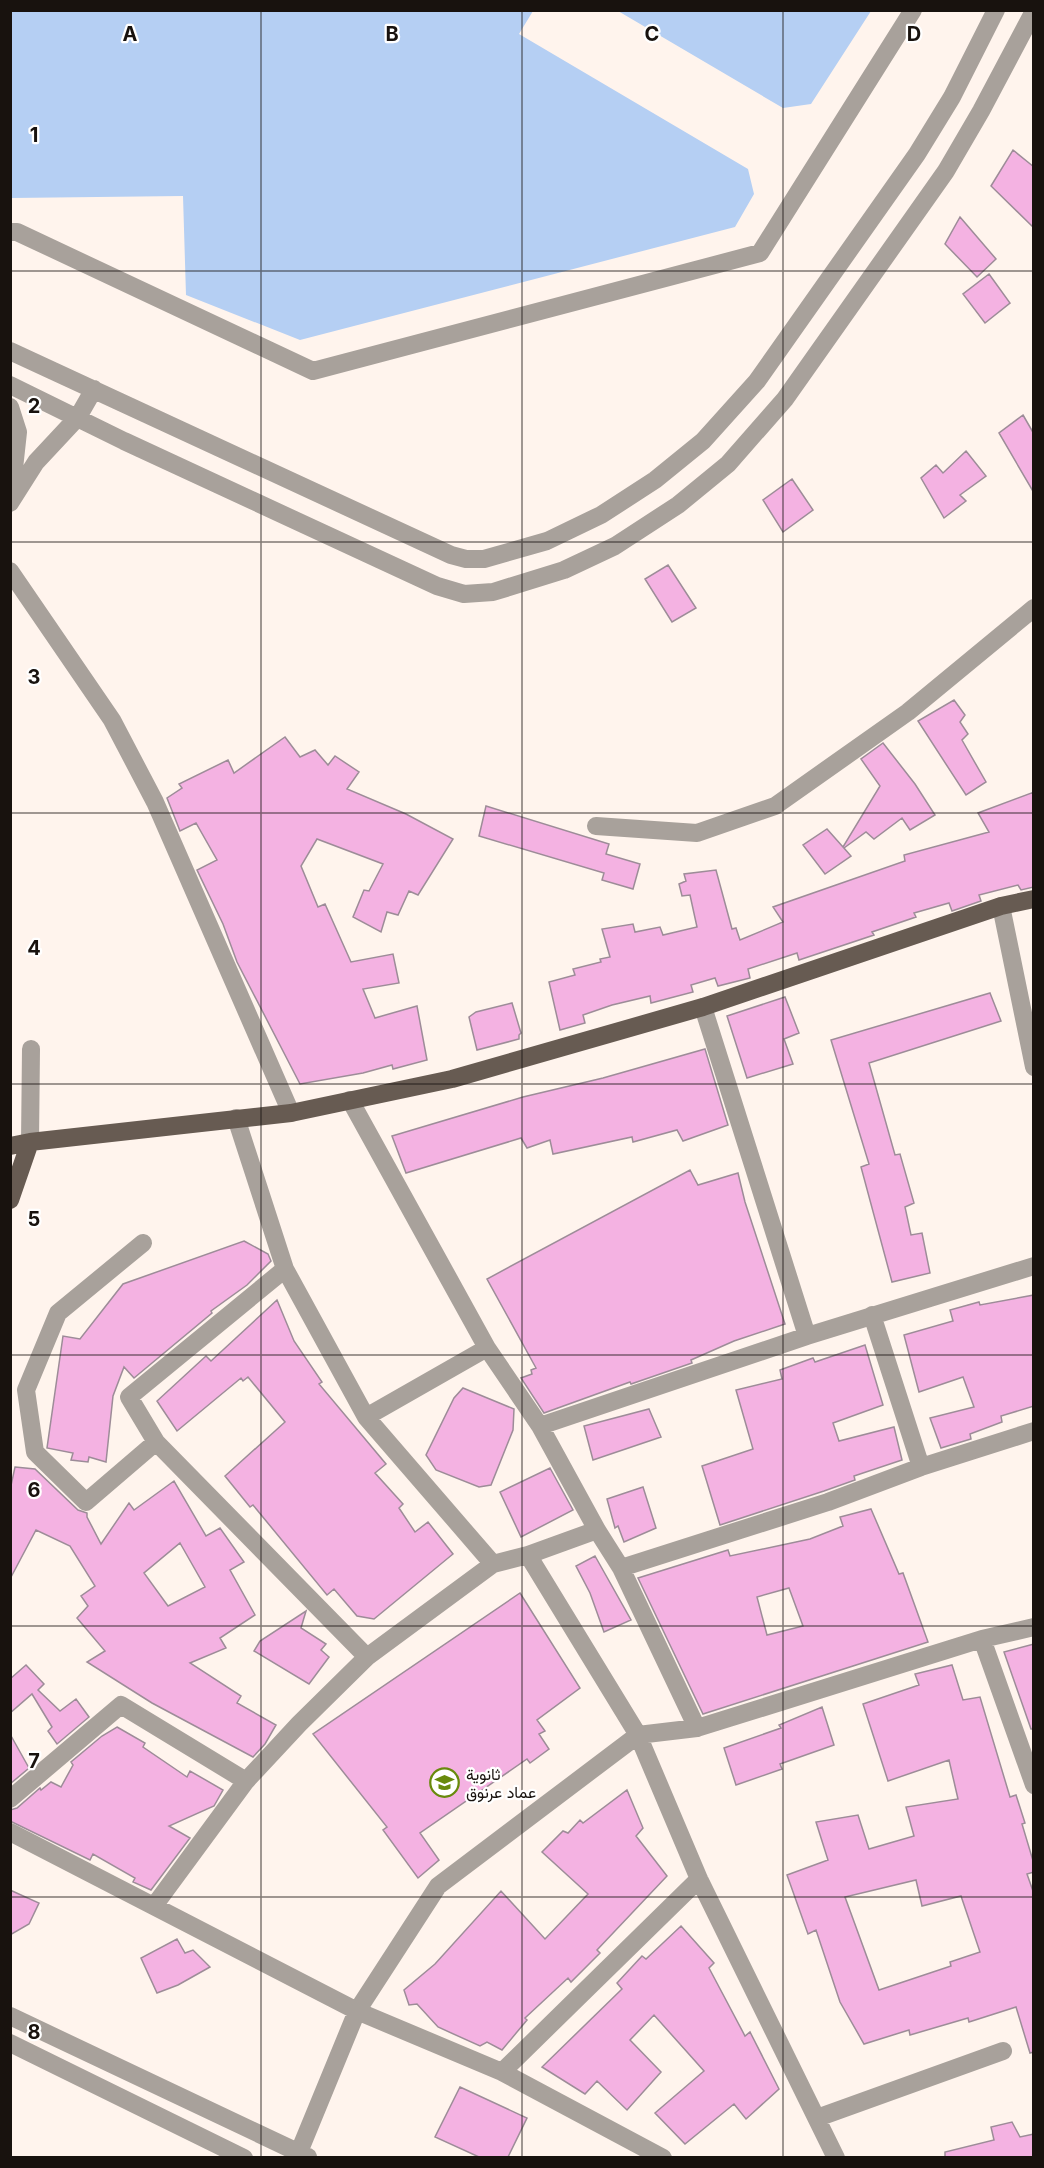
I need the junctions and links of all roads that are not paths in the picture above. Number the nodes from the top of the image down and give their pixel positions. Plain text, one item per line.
1 (913, 10) edge
2 (996, 10) edge
3 (1034, 11) edge
4 (10, 232) edge
5 (10, 351) edge
6 (10, 385) edge
7 (94, 389) junction
8 (10, 407) edge
9 (78, 417) junction
10 (10, 502) edge
11 (10, 571) edge
12 (1034, 608) edge
13 (596, 826) dead end
14 (1034, 899) edge
15 (1001, 906) junction
16 (703, 1007) junction
17 (31, 1049) dead end
18 (1034, 1068) edge
19 (350, 1100) junction
20 (291, 1113) junction
21 (236, 1118) junction
22 (30, 1142) junction
23 (10, 1146) edge
24 (10, 1200) edge
25 (143, 1244) dead end
26 (1034, 1266) edge
27 (285, 1269) junction
28 (872, 1315) junction
29 (807, 1336) junction
30 (487, 1348) junction
31 (366, 1416) junction
32 (540, 1426) junction
33 (1034, 1431) edge
34 (156, 1442) junction
35 (921, 1467) junction
36 (597, 1530) junction
37 (528, 1555) junction
38 (493, 1564) junction
39 (621, 1568) junction
40 (1034, 1627) edge
41 (982, 1639) junction
42 (368, 1656) junction
43 (697, 1728) junction
44 (638, 1735) junction
45 (246, 1781) junction
46 (1034, 1785) edge
47 (10, 1799) edge
48 (10, 1832) edge
49 (699, 1878) junction
50 (154, 1906) junction
51 (357, 2011) junction
52 (10, 2016) edge
53 (10, 2043) edge
54 (1003, 2050) dead end
55 (502, 2072) junction
56 (817, 2118) junction
57 (305, 2155) edge
58 (244, 2157) edge
59 (663, 2157) edge
60 (836, 2157) edge

1 - 4 street
2 - 7 street
3 - 9 street
5 - 7 street
6 - 9 street
7 - 9 street
8 - 10 street
9 - 10 street
11 - 20 street
12 - 13 street
14 - 15 main road
15 - 16 main road
15 - 18 street
16 - 19 main road
16 - 29 street
17 - 22 street
19 - 20 main road
19 - 30 street
20 - 21 main road
21 - 22 main road
21 - 27 street
22 - 23 main road
22 - 24 main road
25 - 34 street
26 - 28 street
27 - 31 street
27 - 34 street
28 - 29 street
28 - 35 street
29 - 32 street
30 - 31 street
30 - 32 street
31 - 38 street
32 - 36 street
33 - 35 street
34 - 42 street
35 - 39 street
36 - 37 street
36 - 39 street
37 - 38 street
37 - 44 street
38 - 42 street
39 - 43 street
40 - 41 street
41 - 43 street
41 - 46 street
42 - 45 street
43 - 44 street
44 - 49 street
44 - 51 street
45 - 47 street
45 - 50 street
48 - 50 street
49 - 55 street
49 - 56 street
50 - 51 street
51 - 55 street
51 - 57 street
52 - 57 street
53 - 58 street
54 - 56 street
55 - 59 street
56 - 60 street

